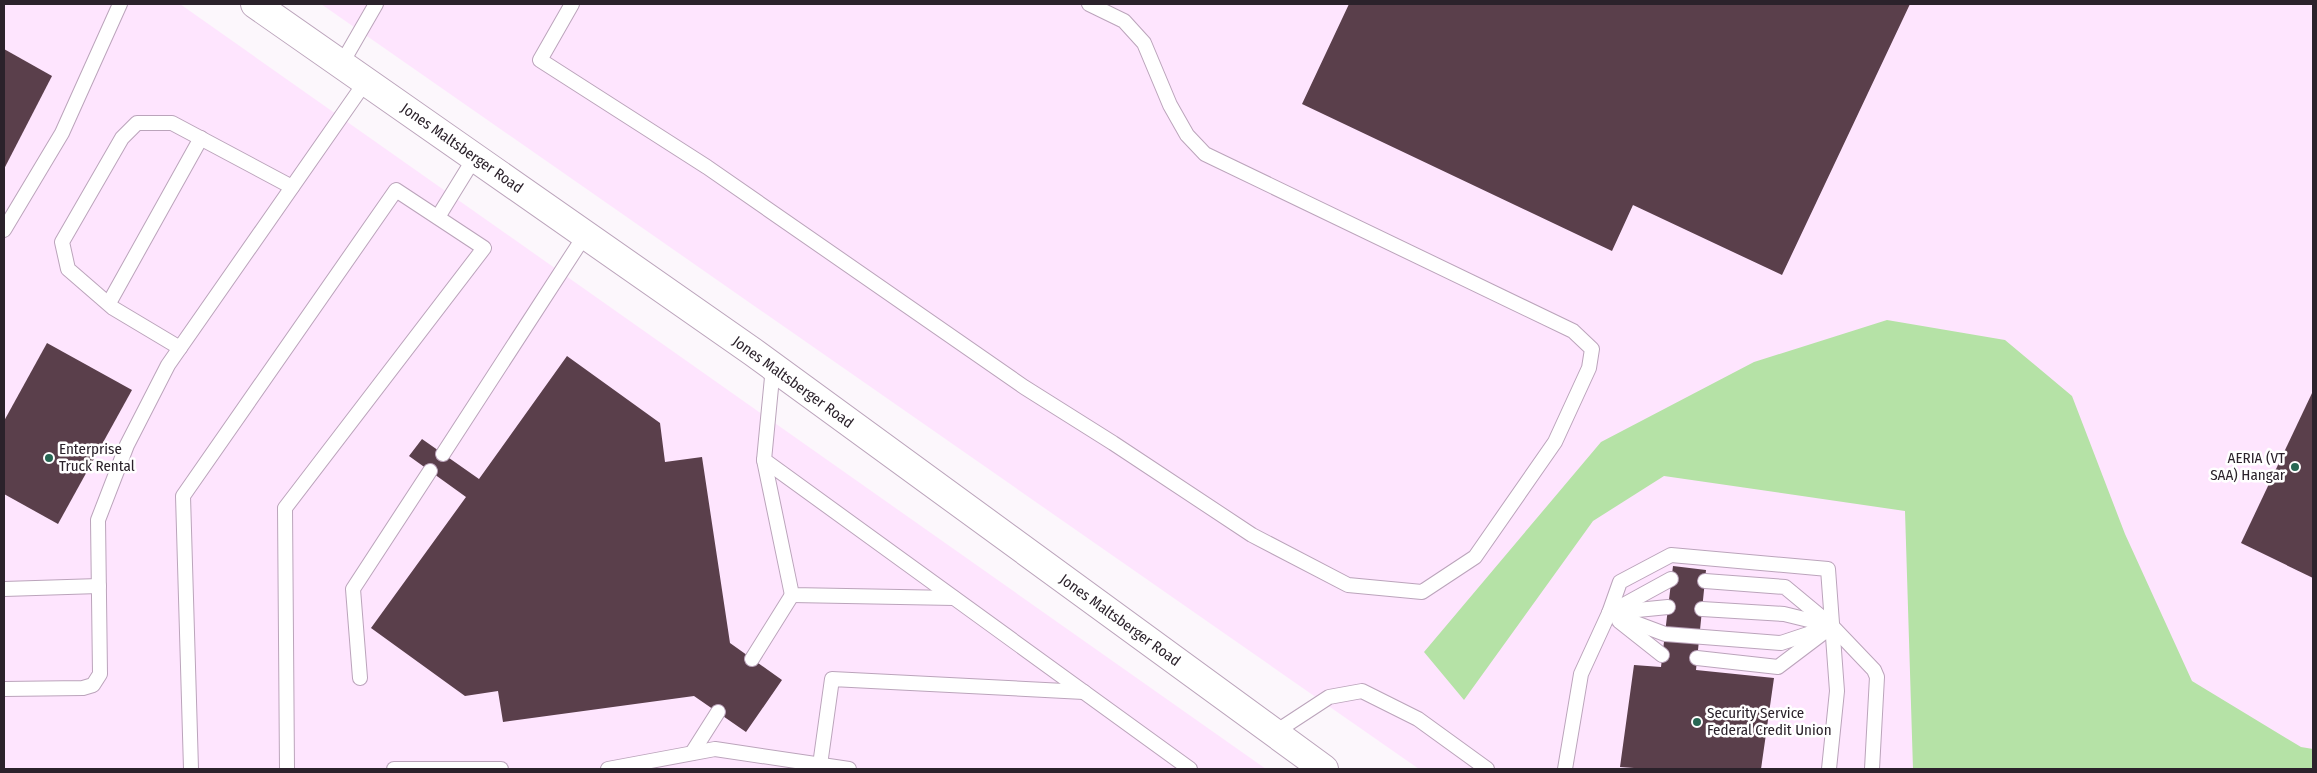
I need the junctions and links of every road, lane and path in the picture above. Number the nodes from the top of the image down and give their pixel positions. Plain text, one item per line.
1 (120, 4) edge
2 (255, 4) edge
3 (376, 4) edge
4 (572, 4) edge
5 (1089, 4) edge
6 (1108, 8) edge
7 (342, 63) junction
8 (366, 81) junction
9 (201, 138) junction
10 (475, 157) junction
11 (292, 187) junction
12 (438, 217) junction
13 (4, 230) edge
14 (585, 234) junction
15 (109, 303) junction
16 (180, 348) junction
17 (773, 367) junction
18 (443, 454) dead end
19 (764, 460) junction
20 (430, 471) dead end
21 (1672, 579) dead end
22 (1705, 581) dead end
23 (98, 586) junction
24 (4, 589) edge
25 (792, 595) junction
26 (954, 598) junction
27 (1668, 607) dead end
28 (1702, 609) dead end
29 (1609, 613) junction
30 (1832, 626) junction
31 (1662, 655) dead end
32 (1697, 658) dead end
33 (752, 659) dead end
34 (360, 678) dead end
35 (4, 689) edge
36 (1084, 692) junction
37 (718, 712) dead end
38 (1274, 733) junction
39 (692, 753) junction
40 (820, 765) junction
41 (191, 769) edge
42 (287, 769) edge
43 (394, 769) edge
44 (501, 769) edge
45 (608, 769) edge
46 (849, 769) edge
47 (1190, 769) edge
48 (1324, 769) edge
49 (1486, 769) edge
50 (1565, 769) edge
51 (1829, 769) edge
52 (1872, 769) edge

1 - 13 lane
2 - 7 street, Jones Maltsberger Road
3 - 7 lane
4 - 6 lane
5 - 6 lane
7 - 8 street, Jones Maltsberger Road
8 - 10 street, Jones Maltsberger Road
8 - 11 lane
9 - 11 lane
9 - 15 lane
9 - 15 lane
10 - 12 lane
10 - 14 street, Jones Maltsberger Road
11 - 16 lane
12 - 41 lane
12 - 42 lane
14 - 17 street, Jones Maltsberger Road
14 - 18 lane
15 - 16 lane
16 - 23 lane
17 - 19 lane
17 - 38 street, Jones Maltsberger Road
19 - 25 lane
19 - 26 lane
20 - 34 lane
21 - 29 lane
22 - 30 lane
23 - 24 lane
23 - 35 lane
25 - 26 lane
25 - 33 lane
26 - 36 lane
27 - 29 lane
28 - 30 lane
29 - 30 lane
29 - 30 lane
29 - 31 lane
29 - 50 lane
30 - 32 lane
30 - 51 lane
30 - 52 lane
36 - 40 lane
36 - 47 lane
37 - 39 lane
38 - 48 street, Jones Maltsberger Road
38 - 49 lane
39 - 40 lane
39 - 45 lane
40 - 46 lane
43 - 44 lane

